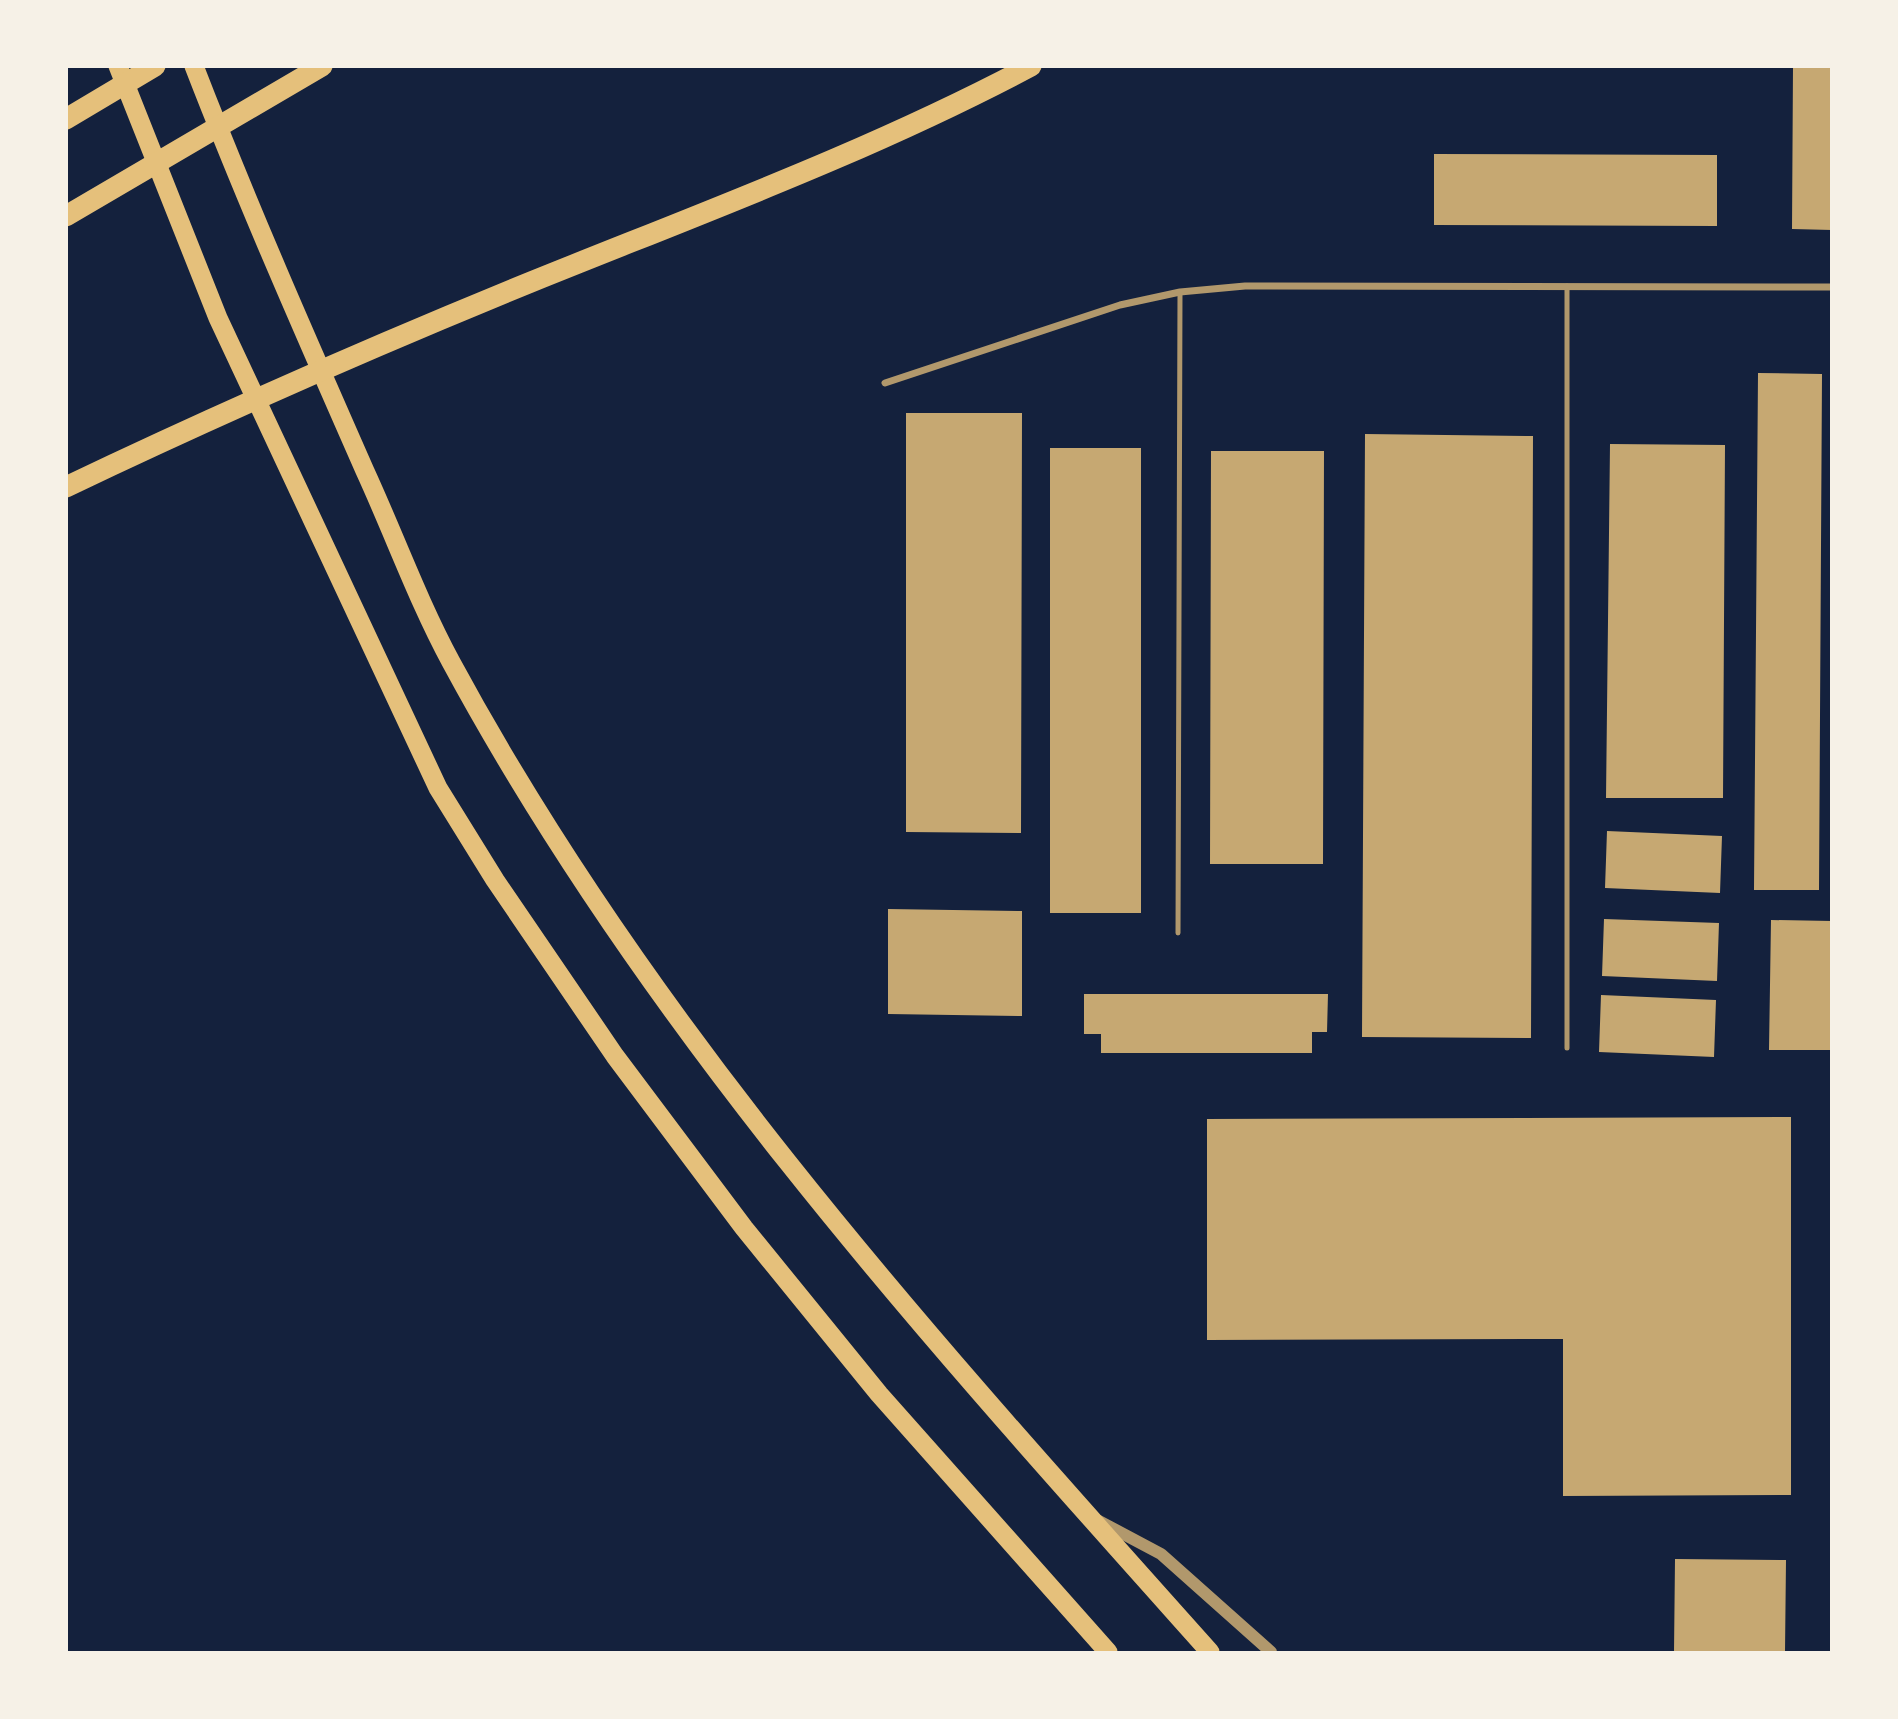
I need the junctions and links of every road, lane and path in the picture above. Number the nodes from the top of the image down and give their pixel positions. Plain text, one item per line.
1 (118, 66) edge
2 (155, 66) edge
3 (194, 66) edge
4 (322, 66) edge
5 (1031, 66) edge
6 (66, 119) edge
7 (66, 216) edge
8 (1567, 286) junction
9 (1832, 287) edge
10 (1180, 292) junction
11 (884, 383) dead end
12 (66, 487) edge
13 (1178, 933) dead end
14 (1567, 1048) dead end
15 (1087, 1514) junction
16 (1108, 1653) edge
17 (1210, 1653) edge
18 (1271, 1653) edge

1 - 16 highway
2 - 6 highway
3 - 15 highway
4 - 7 highway
5 - 12 highway
8 - 9 street
8 - 10 street
8 - 14 lane
10 - 11 street
10 - 13 lane
15 - 17 highway
15 - 18 street

